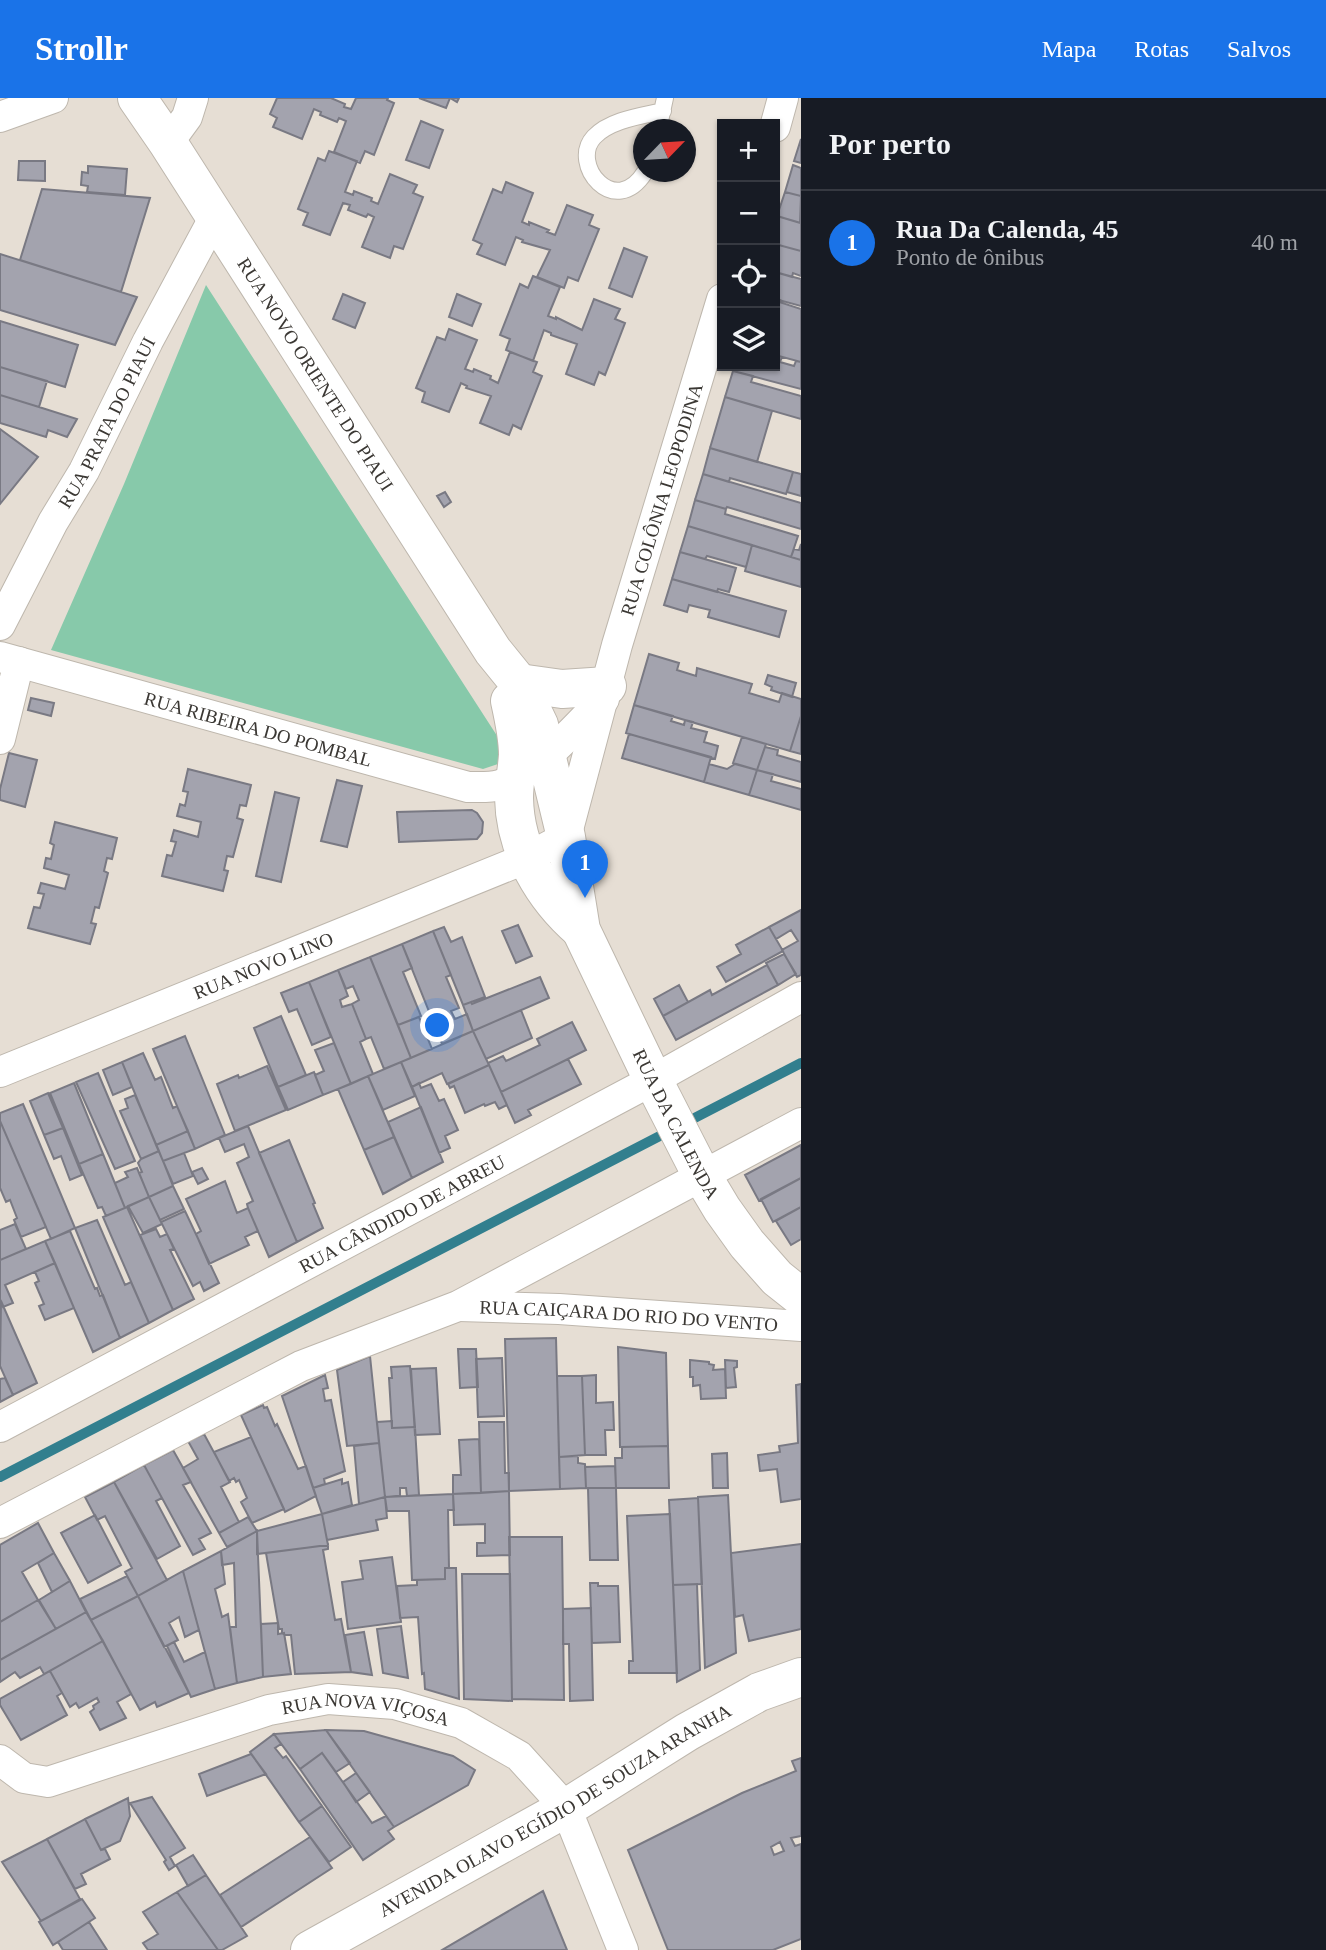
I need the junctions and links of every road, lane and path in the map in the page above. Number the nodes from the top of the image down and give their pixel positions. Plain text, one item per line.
1 (53, 98) edge
2 (137, 98) edge
3 (193, 98) edge
4 (783, 98) edge
5 (664, 104) edge
6 (0, 117) edge
7 (777, 119) edge
8 (168, 143) junction
9 (638, 182) edge
10 (214, 218) junction
11 (719, 308) edge
12 (0, 625) edge
13 (494, 651) junction
14 (9, 659) edge
15 (519, 683) junction
16 (606, 692) junction
17 (0, 739) edge
18 (546, 756) junction
19 (515, 779) junction
20 (566, 837) junction
21 (527, 858) junction
22 (580, 930) junction
23 (801, 997) edge
24 (0, 1072) edge
25 (657, 1088) junction
26 (801, 1123) edge
27 (698, 1168) junction
28 (801, 1297) edge
29 (457, 1306) junction
30 (801, 1326) edge
31 (0, 1427) edge
32 (0, 1523) edge
33 (801, 1677) edge
34 (0, 1760) edge
35 (566, 1808) junction
36 (313, 1949) edge
37 (623, 1950) edge

1 - 6 street
2 - 8 street, RUA NOVO ORIENTE DO PIAUI
3 - 8 street
4 - 7 street
5 - 9 lane
8 - 10 street, RUA NOVO ORIENTE DO PIAUI
10 - 12 street, RUA PRATA DO PIAUI
10 - 13 street, RUA NOVO ORIENTE DO PIAUI
11 - 16 street, RUA COLÔNIA LEOPODINA
13 - 15 street, RUA NOVO ORIENTE DO PIAUI
13 - 19 street, RUA NOVO ORIENTE DO PIAUI
14 - 17 street
14 - 19 street, RUA RIBEIRA DO POMBAL
15 - 16 street
15 - 18 street, RUA NOVO ORIENTE DO PIAUI
16 - 18 street
16 - 20 street, RUA COLÔNIA LEOPODINA
18 - 19 street
18 - 20 street, RUA NOVO ORIENTE DO PIAUI
19 - 21 street, RUA NOVO ORIENTE DO PIAUI
20 - 21 street, RUA NOVO LINO
20 - 22 street, RUA DA CALENDA
21 - 22 street, RUA DA CALENDA
21 - 24 street, RUA NOVO LINO
22 - 25 street, RUA DA CALENDA
23 - 25 street, RUA CÂNDIDO DE ABREU
25 - 27 street, RUA DA CALENDA
25 - 31 street, RUA CÂNDIDO DE ABREU
26 - 27 street
27 - 28 street, RUA DA CALENDA
27 - 29 street
29 - 30 street, RUA CAIÇARA DO RIO DO VENTO
29 - 32 street
33 - 35 street, AVENIDA OLAVO EGÍDIO DE SOUZA ARANHA
34 - 35 street, RUA NOVA VIÇOSA
35 - 36 street, AVENIDA OLAVO EGÍDIO DE SOUZA ARANHA
35 - 37 street, RUA NOVA VIÇOSA

